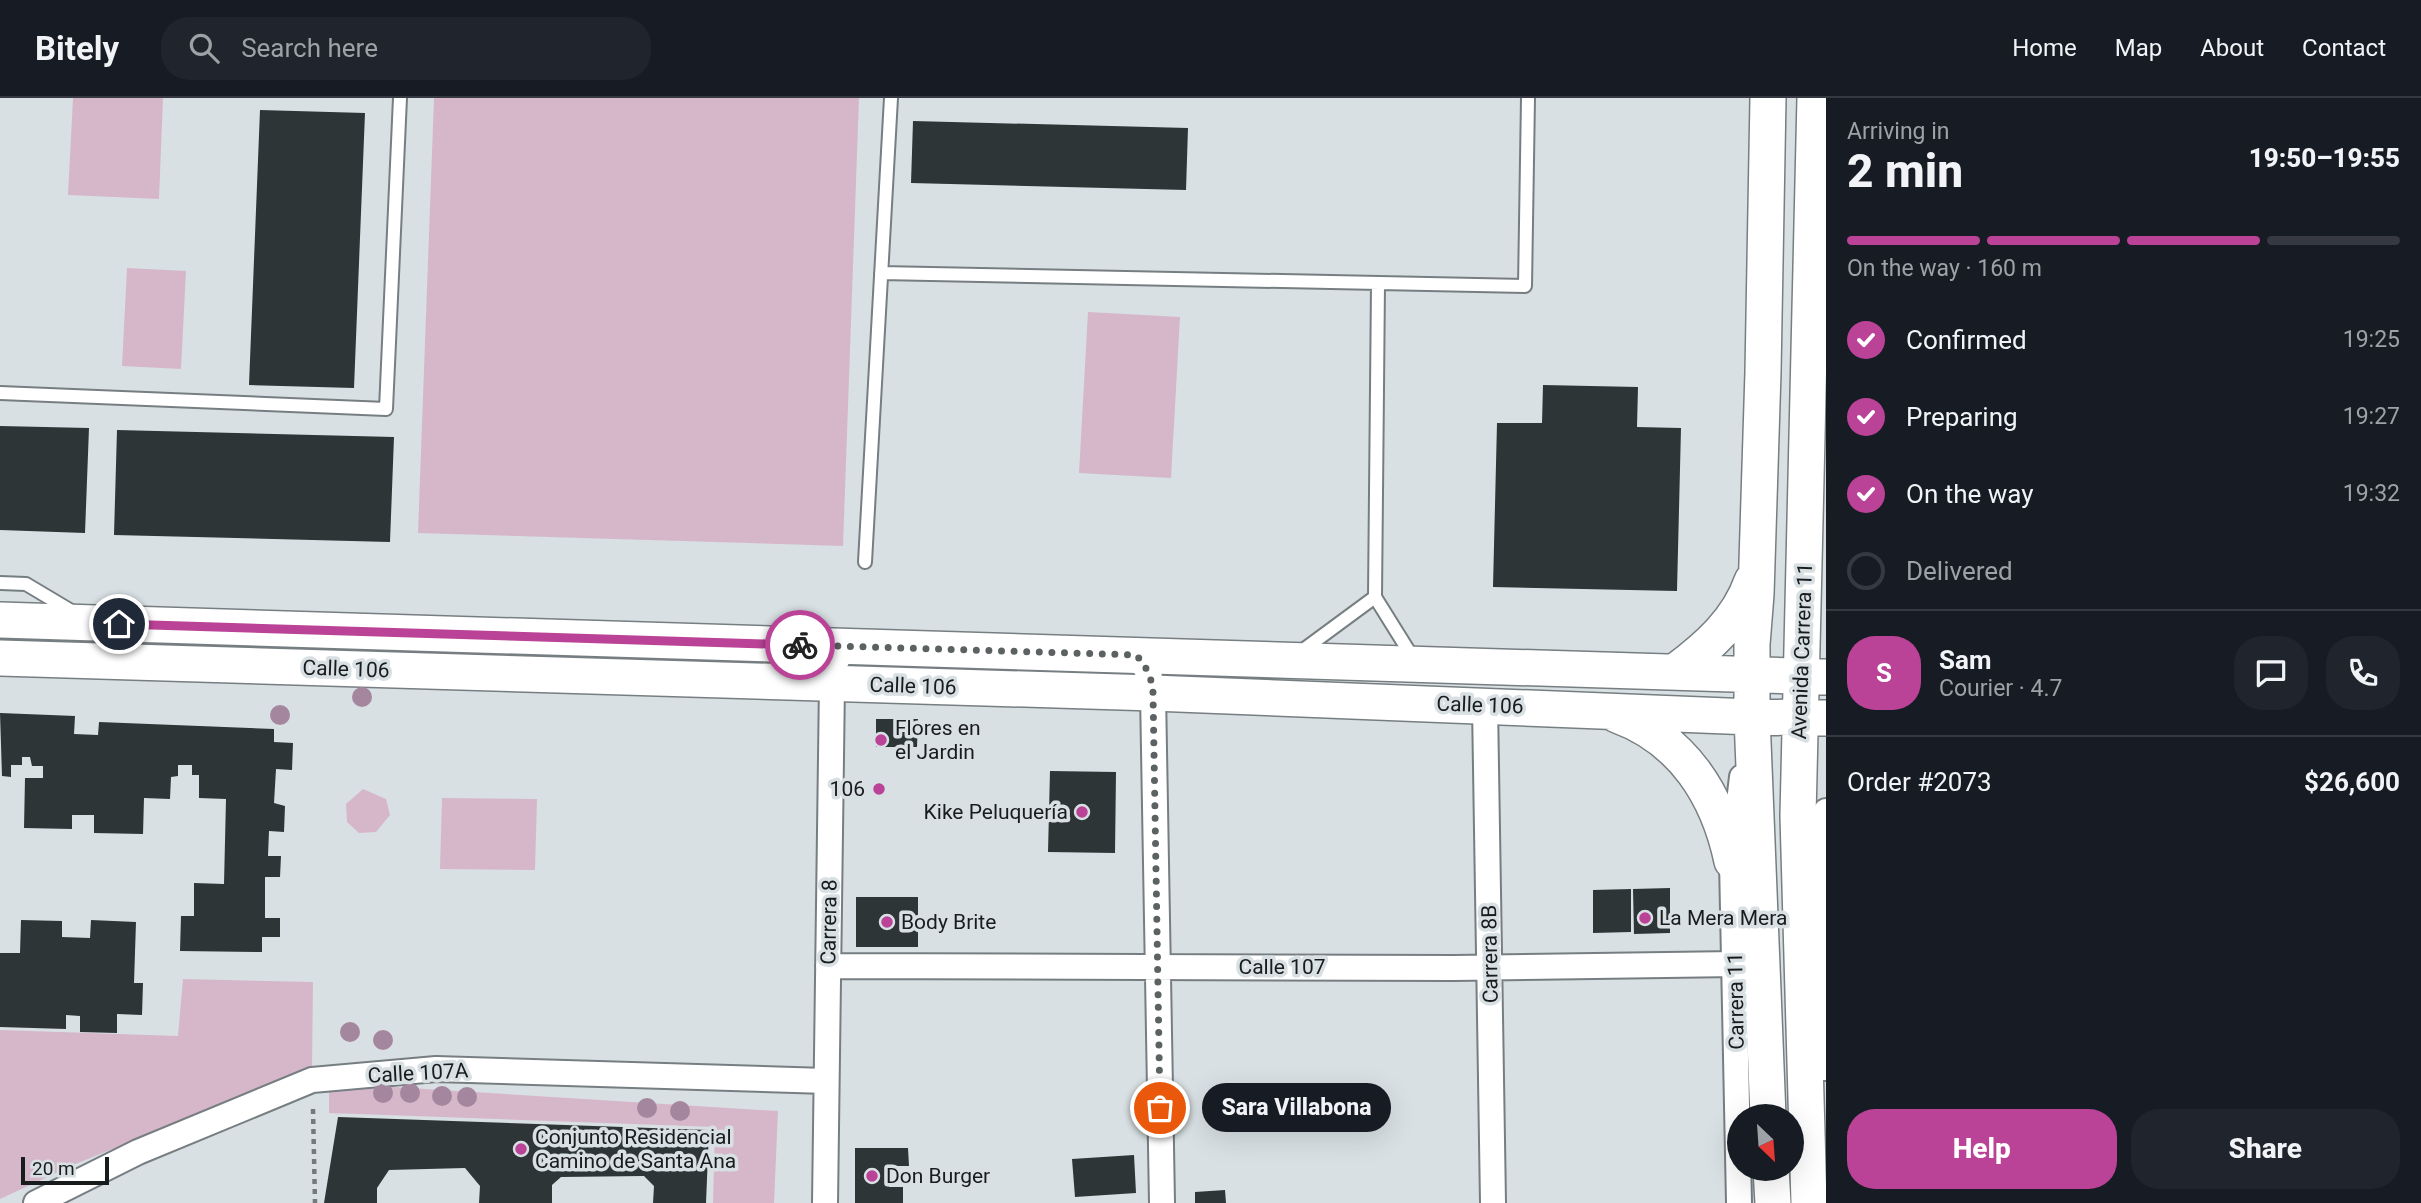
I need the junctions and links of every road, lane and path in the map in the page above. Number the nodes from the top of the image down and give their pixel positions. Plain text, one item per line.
1 (400, 98) edge
2 (891, 98) edge
3 (1528, 98) edge
4 (1768, 98) edge
5 (1815, 98) edge
6 (881, 273) junction
7 (1378, 284) junction
8 (0, 393) edge
9 (865, 562) dead end
10 (1756, 567) junction
11 (0, 583) edge
12 (1804, 589) junction
13 (1375, 597) junction
14 (0, 620) edge
15 (91, 623) junction
16 (1826, 624) edge
17 (848, 646) junction
18 (1136, 655) junction
19 (0, 658) edge
20 (1291, 660) junction
21 (1416, 663) junction
22 (1676, 671) junction
23 (1752, 675) junction
24 (1814, 676) edge
25 (831, 683) junction
26 (1153, 693) junction
27 (1485, 705) junction
28 (1603, 710) junction
29 (1752, 717) junction
30 (1813, 718) edge
31 (1826, 764) edge
32 (1812, 813) edge
33 (1732, 861) junction
34 (1736, 964) junction
35 (828, 966) junction
36 (1157, 967) junction
37 (1490, 968) junction
38 (1815, 1076) edge
39 (312, 1080) junction
40 (826, 1081) junction
41 (1768, 1100) edge
42 (1772, 1181) edge
43 (36, 1203) edge
44 (315, 1203) edge
45 (825, 1203) edge
46 (1161, 1203) edge
47 (1493, 1203) edge
48 (1738, 1203) edge
49 (1773, 1203) edge
50 (1809, 1203) edge

1 - 8 lane
2 - 6 lane
3 - 7 lane
4 - 10 main road
5 - 12 main road, Avenida Carrera 11
6 - 7 lane
6 - 9 lane
7 - 13 lane
10 - 22 main road
10 - 23 main road
11 - 15 lane
12 - 16 main road
12 - 24 main road, Avenida Carrera 11
13 - 20 lane
13 - 21 lane
14 - 15 main road, Calle 106
15 - 17 main road, Calle 106
17 - 18 main road, Calle 106
17 - 25 street, Carrera 8
18 - 20 main road, Calle 106
18 - 26 street
19 - 25 main road, Calle 106
20 - 21 main road, Calle 106
21 - 22 main road, Calle 106
22 - 23 main road, Calle 106
23 - 24 main road, Calle 106
23 - 29 main road
24 - 30 main road, Avenida Carrera 11
25 - 26 main road, Calle 106
25 - 35 street, Carrera 8
26 - 27 main road, Calle 106
26 - 36 street
27 - 28 main road, Calle 106
27 - 37 street, Carrera 8B
28 - 29 main road, Calle 106
28 - 33 main road
29 - 30 main road, Calle 106
29 - 33 street, Carrera 11
29 - 41 main road
30 - 32 main road, Avenida Carrera 11
31 - 32 main road
32 - 38 main road, Avenida Carrera 11
33 - 34 street, Carrera 11
34 - 37 street, Calle 107
34 - 48 street, Carrera 11
35 - 36 street, Calle 107
35 - 40 street, Carrera 8
36 - 37 street, Calle 107
36 - 46 street
37 - 47 street, Carrera 8B
38 - 50 main road, Avenida Carrera 11
39 - 40 street, Calle 107A
39 - 43 street, Calle 107A
39 - 44 path
40 - 45 street, Carrera 8
42 - 49 main road

